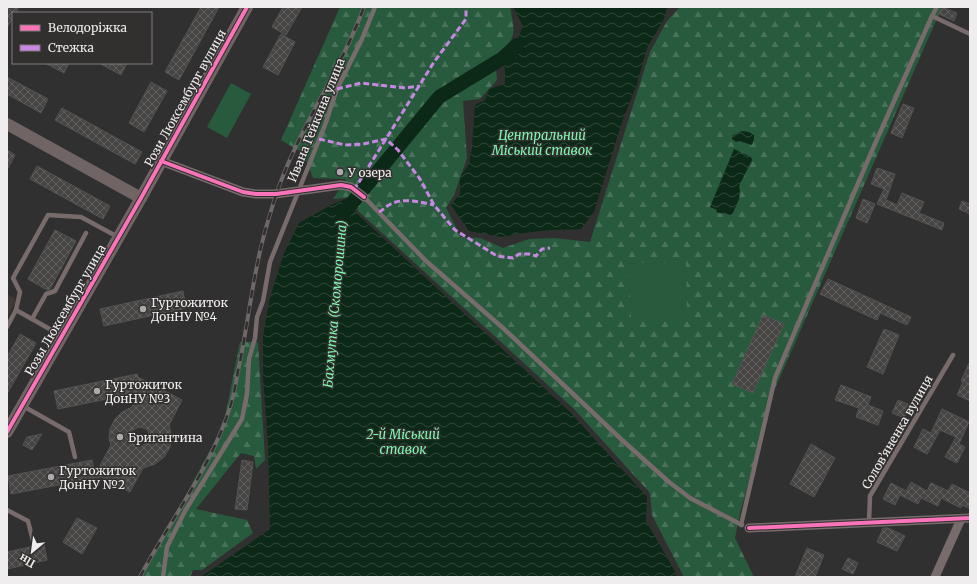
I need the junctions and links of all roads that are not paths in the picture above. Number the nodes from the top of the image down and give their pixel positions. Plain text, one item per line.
1 (247, 7) edge
2 (375, 7) edge
3 (937, 7) edge
4 (932, 16) junction
5 (970, 34) edge
6 (7, 124) edge
7 (162, 161) junction
8 (297, 192) junction
9 (364, 197) joint
10 (141, 198) junction
11 (86, 233) dead end
12 (118, 238) junction
13 (16, 310) junction
14 (32, 319) junction
15 (7, 327) edge
16 (62, 336) junction
17 (954, 355) dead end
18 (22, 405) junction
19 (7, 432) edge
20 (75, 457) dead end
21 (7, 510) edge
22 (965, 519) edge
23 (868, 522) junction
24 (745, 526) junction
25 (33, 541) dead end
26 (163, 577) edge
27 (935, 577) edge

1 - 7 street, Рози Люксембург вулиця
2 - 8 lane, Ивана Гейкина улица
3 - 4 lane
4 - 5 lane
4 - 24 lane
6 - 10 street
7 - 8 street
7 - 10 street, Рози Люксембург вулиця
8 - 9 street
8 - 26 lane, Ивана Гейкина улица
9 - 24 lane
10 - 12 street, Розы Люксембург улица
11 - 14 lane
12 - 13 lane
12 - 16 street, Розы Люксембург улица
13 - 14 lane
13 - 15 lane
14 - 16 lane
16 - 18 street, Розы Люксембург улица
17 - 23 lane, Солов’яненка вулиця
18 - 19 street, Розы Люксембург улица
18 - 20 lane
21 - 25 lane
22 - 23 street
22 - 27 street
23 - 24 street

